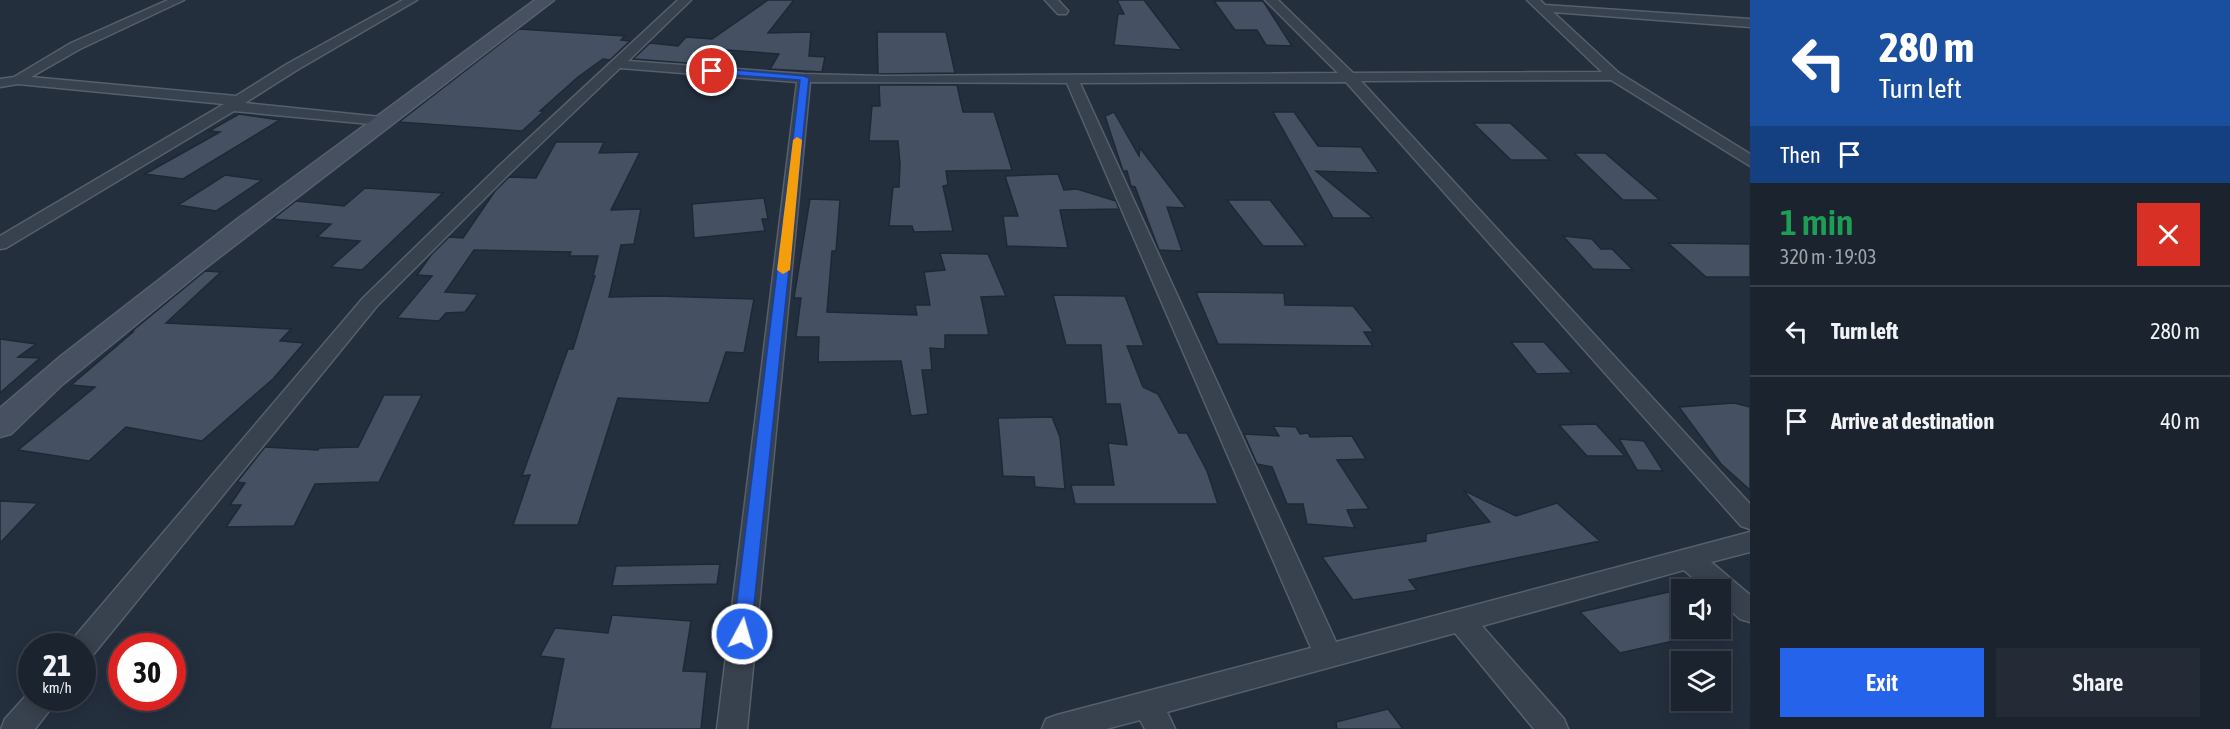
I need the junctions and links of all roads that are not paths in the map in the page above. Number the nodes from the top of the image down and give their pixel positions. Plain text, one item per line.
1 (178, 0) edge
2 (411, 0) edge
3 (546, 0) edge
4 (685, 0) edge
5 (1051, 0) edge
6 (1270, 0) edge
7 (1537, 4) edge
8 (1062, 10) dead end
9 (1750, 23) edge
10 (620, 64) junction
11 (1614, 76) junction
12 (804, 78) junction
13 (1350, 78) junction
14 (18, 80) junction
15 (1072, 80) junction
16 (0, 83) edge
17 (235, 104) junction
18 (381, 121) junction
19 (1750, 161) edge
20 (0, 244) edge
21 (0, 426) edge
22 (1750, 520) edge
23 (1750, 542) edge
24 (1688, 558) junction
25 (1750, 611) edge
26 (1460, 620) junction
27 (94, 633) edge
28 (1328, 655) junction
29 (31, 711) edge
30 (1155, 717) edge
31 (16, 729) edge
32 (732, 729) edge
33 (1057, 729) edge
34 (1553, 729) edge

1 - 14 street
2 - 17 street
3 - 18 street
4 - 10 street
5 - 8 street
6 - 13 street
7 - 9 street
7 - 11 street
10 - 12 street
10 - 27 street
11 - 13 street
11 - 19 street
12 - 15 street
12 - 32 street
13 - 15 street
13 - 22 street
14 - 16 street
14 - 17 street
15 - 28 street
17 - 18 street
17 - 20 street
18 - 21 street
23 - 24 street
24 - 25 street
24 - 26 street
26 - 28 street
26 - 34 street
28 - 30 street
29 - 31 street
30 - 33 street

